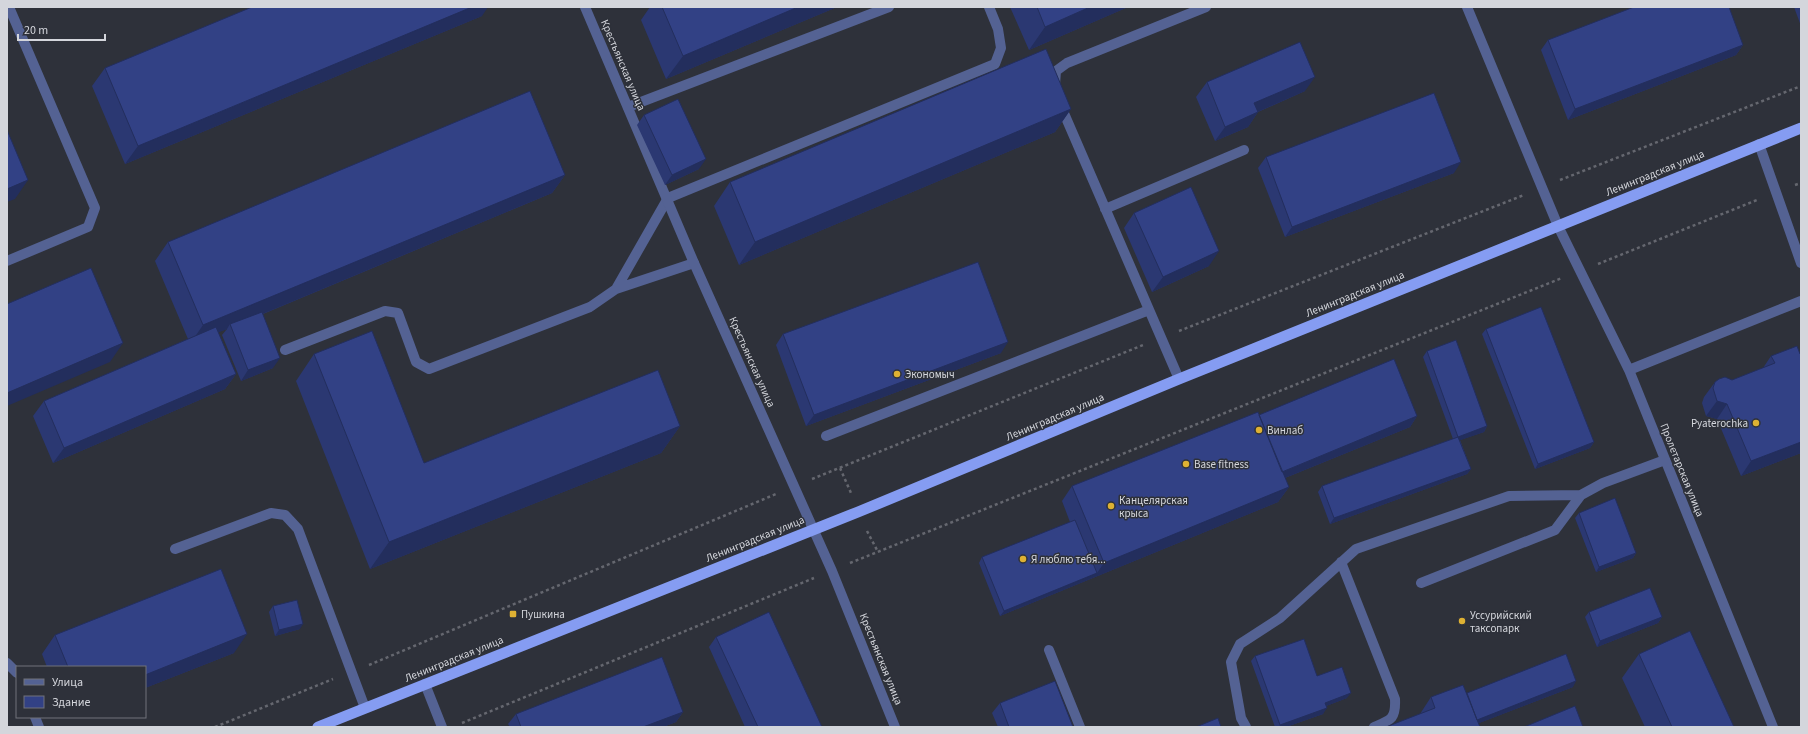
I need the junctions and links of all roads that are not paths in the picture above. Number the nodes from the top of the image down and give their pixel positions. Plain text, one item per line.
1 (9, 7) edge
2 (585, 7) edge
3 (889, 7) edge
4 (989, 7) edge
5 (1206, 7) edge
6 (1467, 7) edge
7 (628, 108) junction
8 (1801, 128) edge
9 (1759, 144) junction
10 (1244, 150) dead end
11 (668, 198) junction
12 (1105, 209) junction
13 (1558, 226) junction
14 (7, 261) edge
15 (694, 263) junction
16 (1801, 263) edge
17 (616, 289) junction
18 (1801, 301) edge
19 (1149, 310) junction
20 (284, 350) dead end
21 (1629, 370) junction
22 (1179, 379) junction
23 (826, 436) dead end
24 (1665, 460) junction
25 (1581, 496) junction
26 (814, 529) junction
27 (175, 548) dead end
28 (1341, 562) junction
29 (1421, 583) dead end
30 (1049, 650) dead end
31 (7, 663) edge
32 (16, 672) edge
33 (425, 684) junction
34 (365, 708) junction
35 (318, 727) edge
36 (442, 727) edge
37 (895, 727) edge
38 (1080, 727) edge
39 (1246, 727) edge
40 (1374, 727) edge
41 (1773, 727) edge

1 - 14 street
2 - 7 street, Крестьянская улица
3 - 7 street
4 - 11 street
5 - 12 street
6 - 13 street, Пролетарская улица
7 - 11 street, Крестьянская улица
8 - 9 highway, Ленинградская улица
9 - 13 highway, Ленинградская улица
9 - 16 street
10 - 12 street
11 - 15 street, Крестьянская улица
11 - 17 street
12 - 19 street
13 - 21 street, Пролетарская улица
13 - 22 highway, Ленинградская улица
15 - 17 street
15 - 26 street, Крестьянская улица
17 - 20 street
18 - 21 street
19 - 22 street
19 - 23 street
21 - 24 street, Пролетарская улица
22 - 26 highway, Ленинградская улица
24 - 25 street
24 - 41 street, Пролетарская улица
25 - 28 street
25 - 29 street
26 - 33 highway, Ленинградская улица
26 - 37 street, Крестьянская улица
27 - 34 street
28 - 39 street
28 - 40 street
30 - 38 street
31 - 32 street
33 - 34 highway, Ленинградская улица
33 - 36 street
34 - 35 highway, Ленинградская улица

